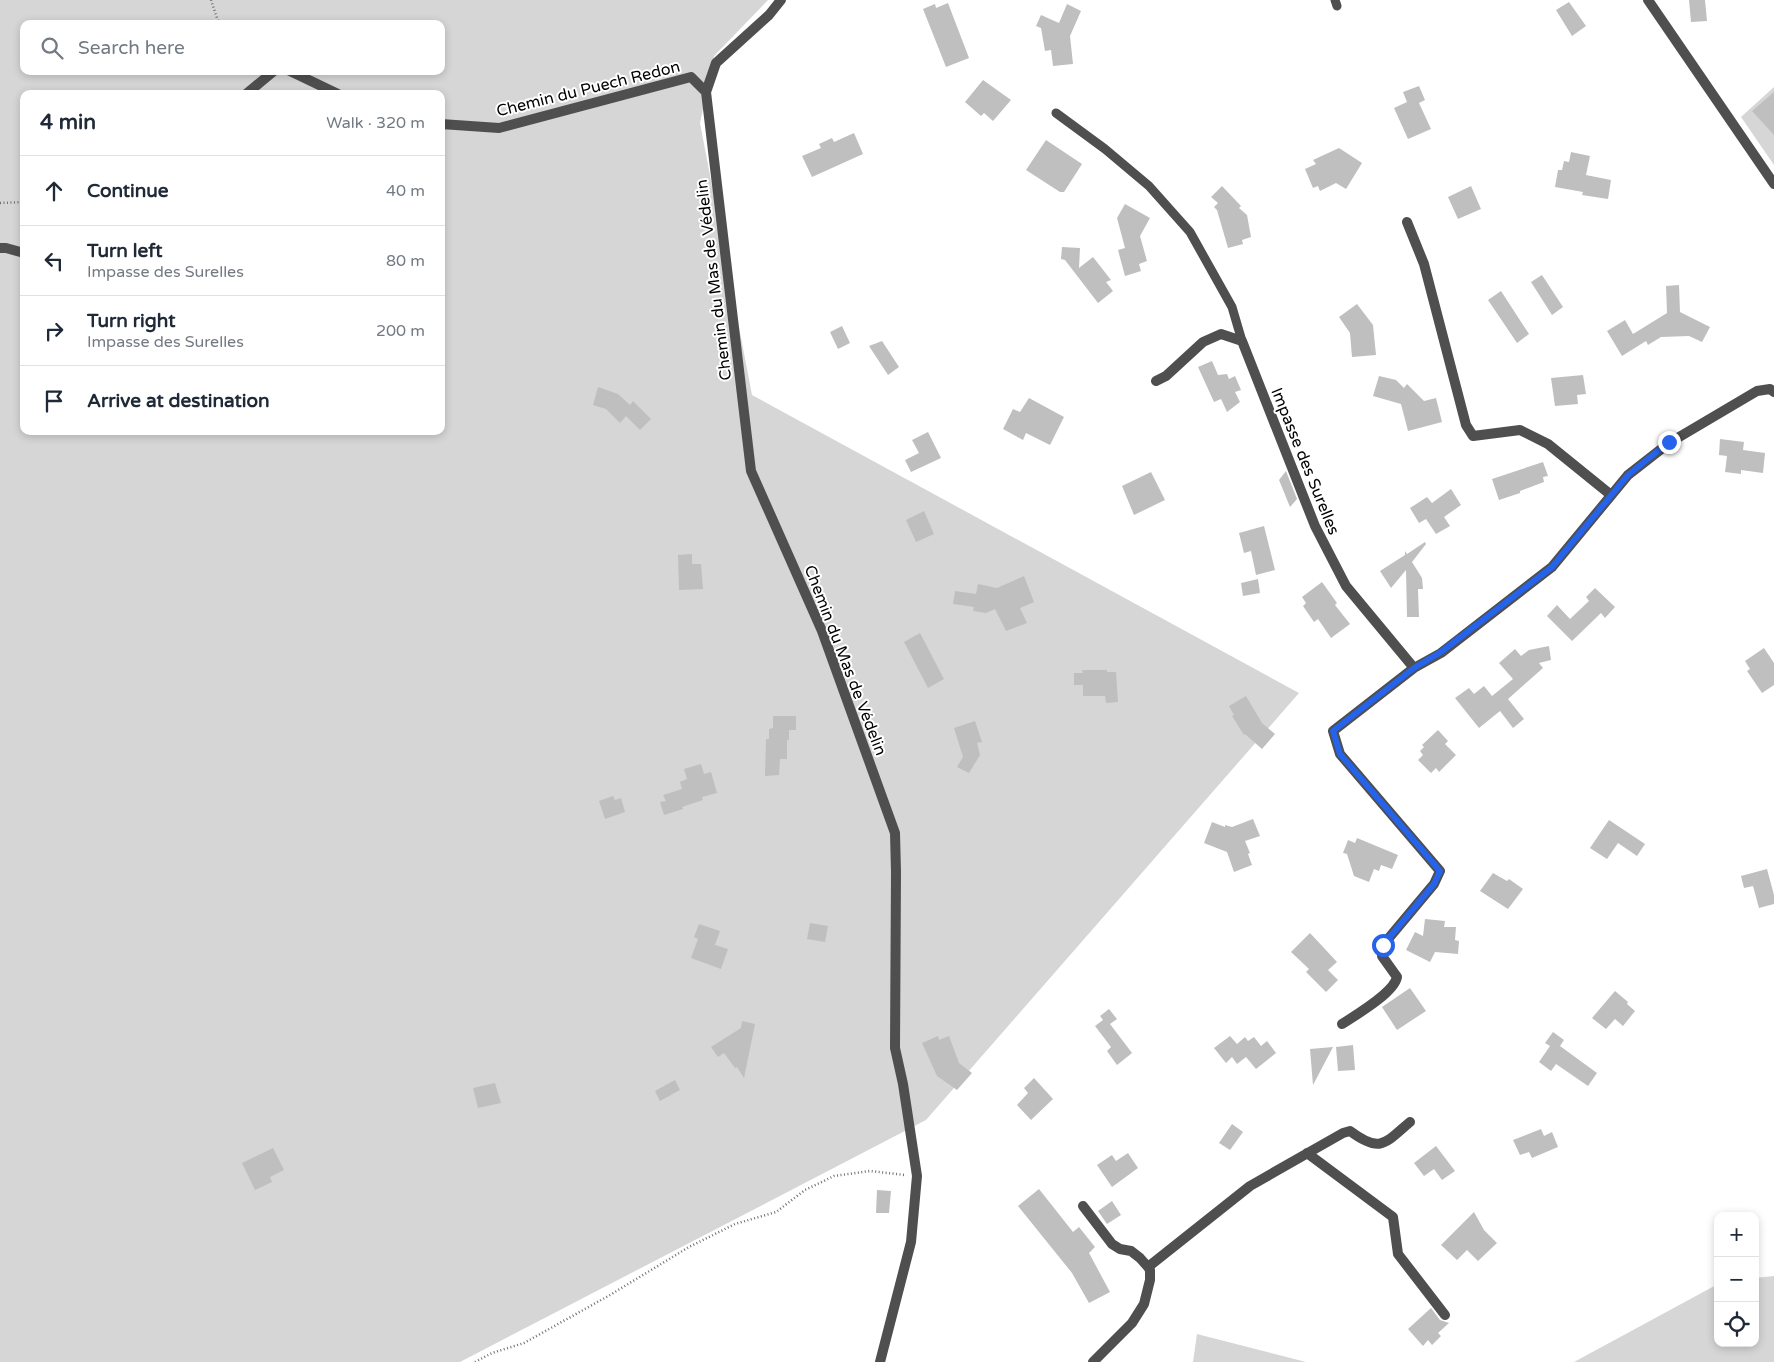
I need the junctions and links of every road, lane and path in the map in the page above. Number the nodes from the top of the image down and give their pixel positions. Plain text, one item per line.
1 (211, 0) edge
2 (781, 0) edge
3 (1648, 0) edge
4 (217, 20) edge
5 (269, 75) edge
6 (298, 75) edge
7 (251, 90) edge
8 (330, 90) edge
9 (706, 92) junction
10 (1056, 113) dead end
11 (445, 124) edge
12 (1774, 184) edge
13 (20, 202) edge
14 (0, 203) edge
15 (1407, 222) dead end
16 (0, 248) edge
17 (20, 252) edge
18 (1242, 341) junction
19 (1156, 381) dead end
20 (1774, 392) edge
21 (1611, 495) junction
22 (1414, 668) junction
23 (1342, 1024) dead end
24 (1410, 1122) dead end
25 (1307, 1153) junction
26 (917, 1176) junction
27 (1083, 1206) dead end
28 (1148, 1267) junction
29 (1445, 1315) dead end
30 (474, 1362) edge
31 (880, 1362) edge
32 (1093, 1362) edge

1 - 4 path
2 - 9 street, Chemin du Mas de Védelin
3 - 12 street
5 - 7 street
6 - 8 street
9 - 11 street, Chemin du Puech Redon
9 - 26 street, Chemin du Mas de Védelin
10 - 18 lane
13 - 14 path
15 - 21 street
16 - 17 street
18 - 19 street
18 - 22 street, Impasse des Surelles
20 - 21 street
21 - 22 street
22 - 23 street
24 - 25 street
25 - 28 street
25 - 29 street
26 - 30 path
26 - 31 street, Chemin du Mas de Védelin
27 - 28 street
28 - 32 street

